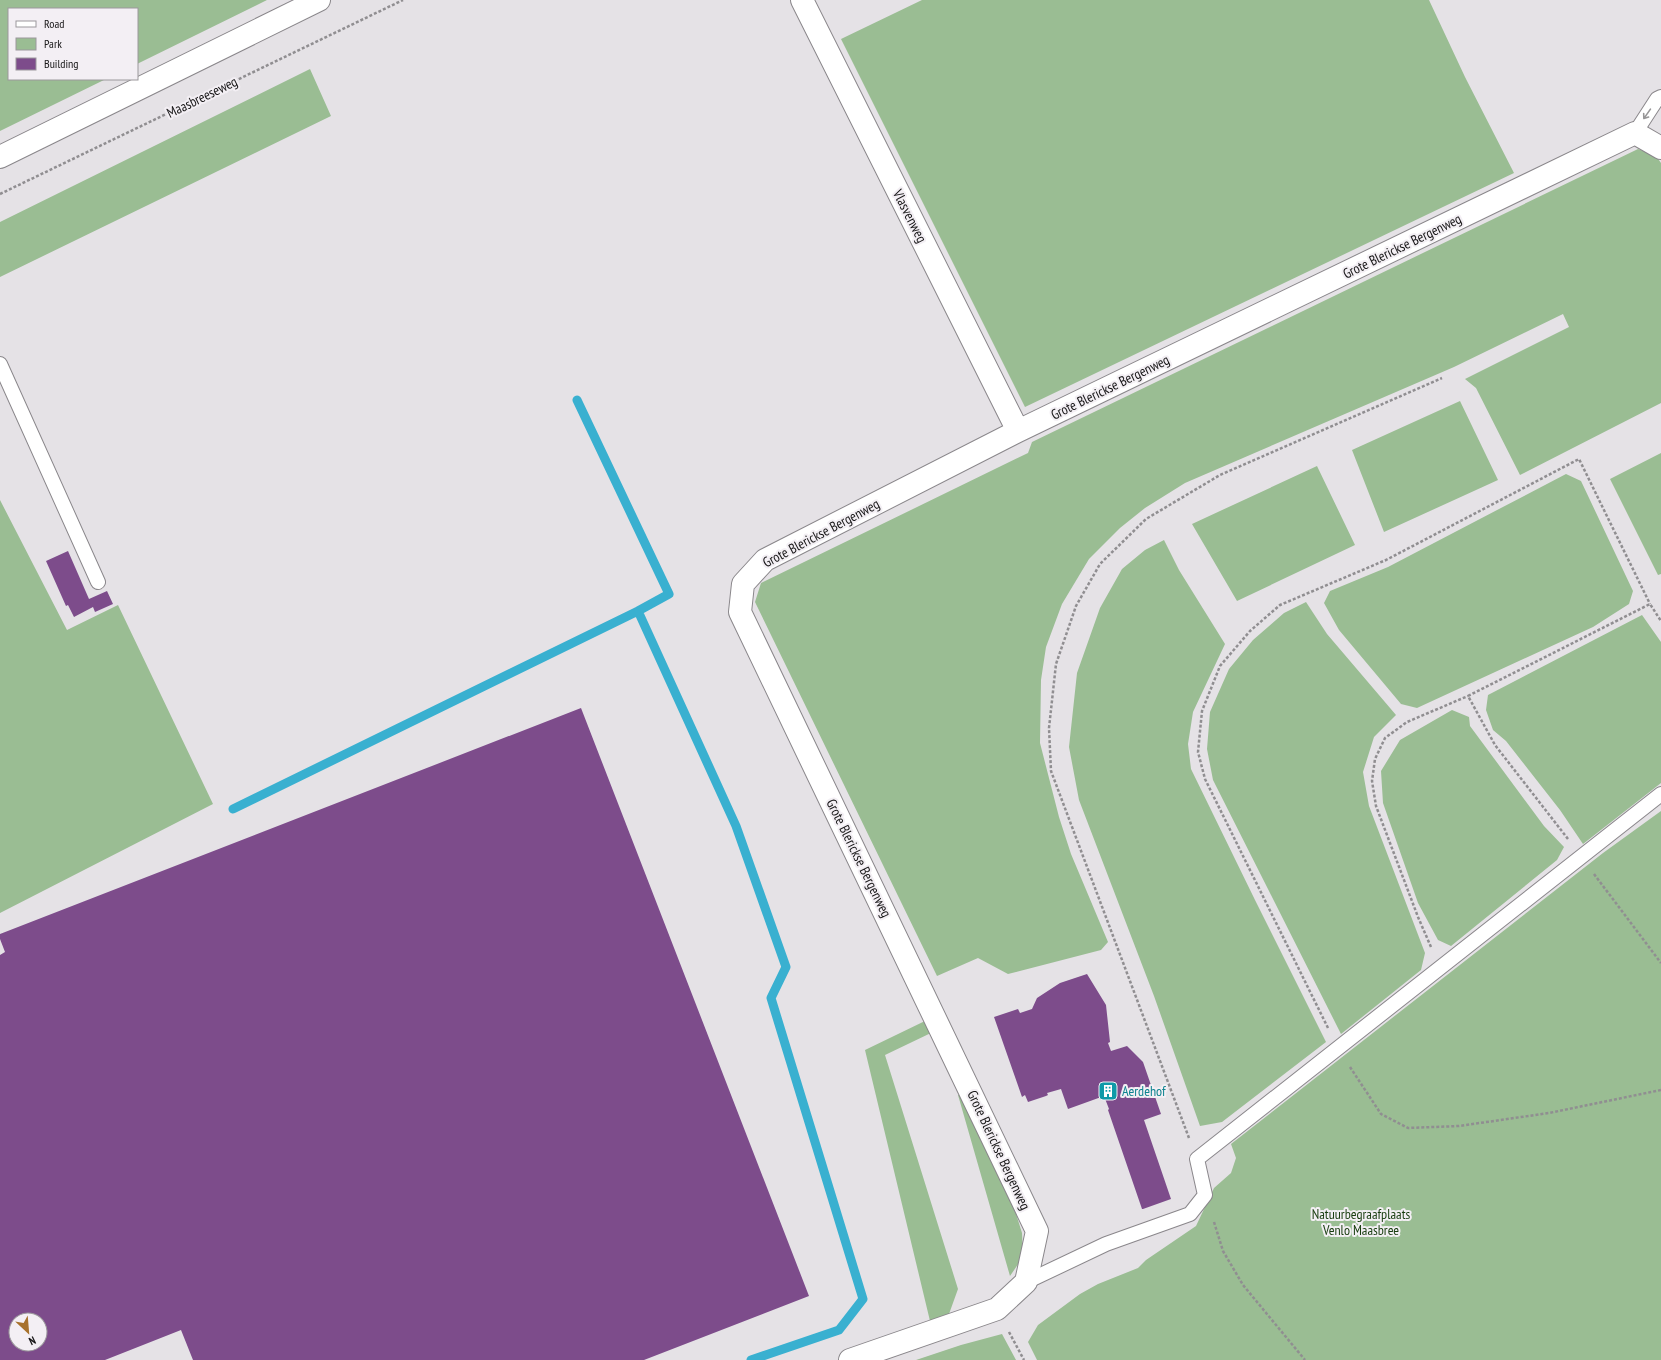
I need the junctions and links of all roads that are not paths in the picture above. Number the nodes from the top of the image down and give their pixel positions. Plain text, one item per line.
1 (318, 0) edge
2 (802, 0) edge
3 (1661, 97) edge
4 (1635, 133) junction
5 (1661, 148) edge
6 (0, 157) edge
7 (0, 364) edge
8 (1018, 431) junction
9 (98, 582) dead end
10 (1661, 794) edge
11 (1026, 1282) junction
12 (850, 1360) edge

1 - 6 street
2 - 8 street, Vlasvenweg
3 -> 4 lane
4 - 5 street
4 - 8 street, Grote Blerickse Bergenweg
7 - 9 lane
8 - 11 street, Grote Blerickse Bergenweg
10 - 11 lane
11 - 12 street

